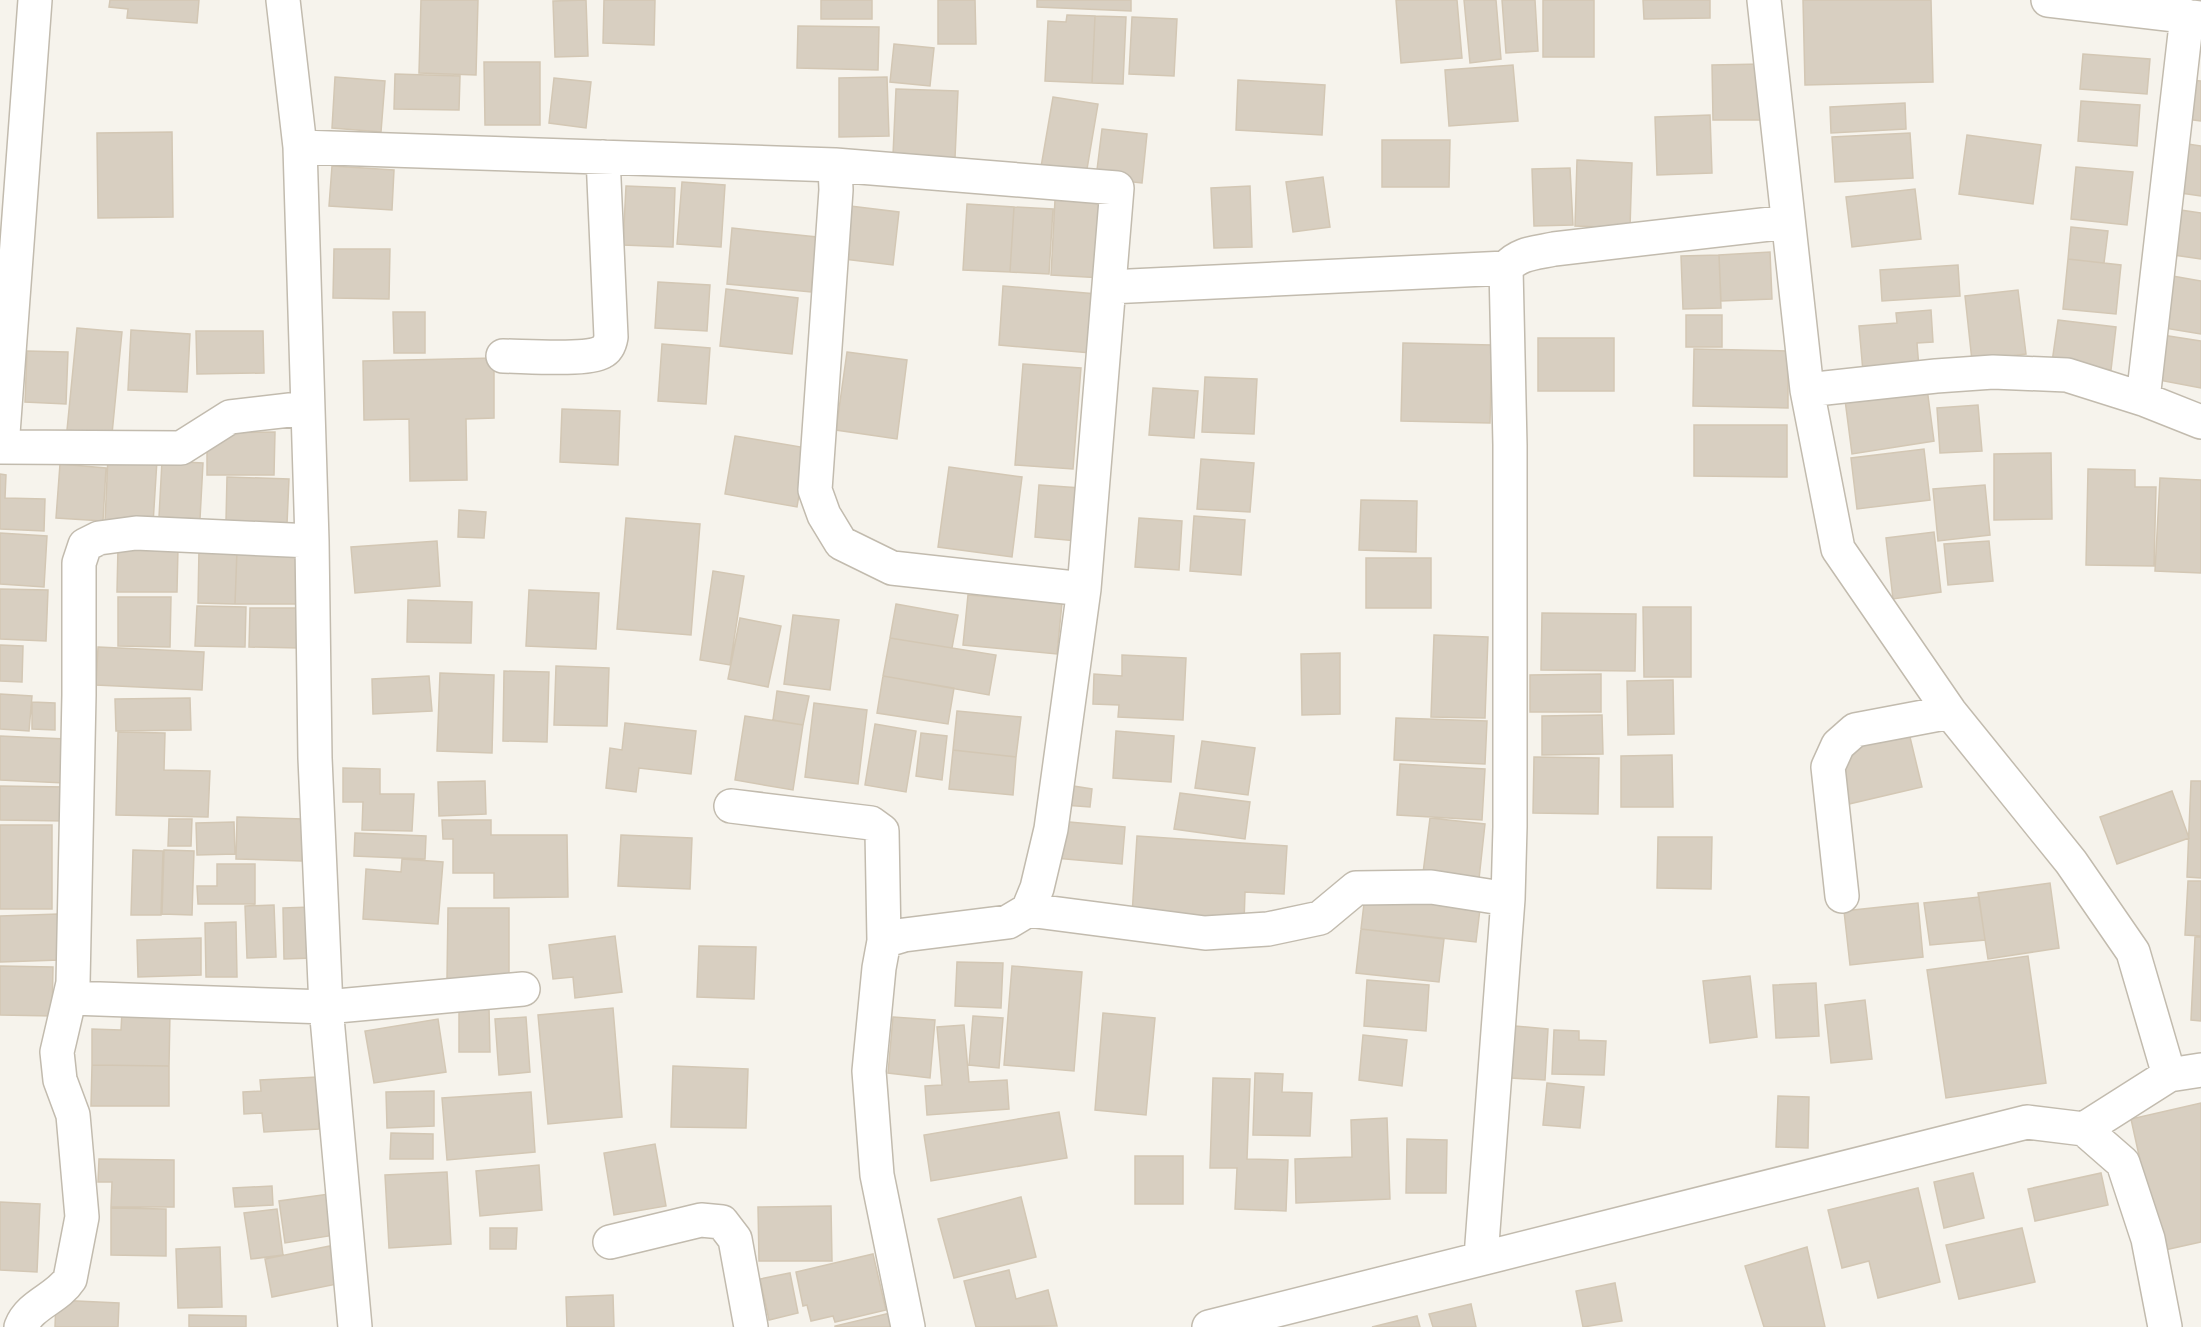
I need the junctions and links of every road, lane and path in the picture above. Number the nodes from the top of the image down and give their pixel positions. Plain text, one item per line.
1 (35, 0) edge
2 (283, 0) edge
3 (1764, 0) edge
4 (2048, 0) edge
5 (2194, 17) edge
6 (300, 147) junction
7 (603, 157) junction
8 (835, 165) junction
9 (1787, 222) junction
10 (1506, 268) junction
11 (1109, 287) junction
12 (502, 356) dead end
13 (1807, 390) junction
14 (2143, 399) junction
15 (307, 408) junction
16 (2201, 422) edge
17 (1, 447) edge
18 (312, 541) junction
19 (1084, 589) junction
20 (1950, 712) junction
21 (731, 806) dead end
22 (1842, 896) dead end
23 (1508, 899) junction
24 (1028, 910) junction
25 (884, 941) junction
26 (523, 990) dead end
27 (71, 998) junction
28 (326, 1007) junction
29 (2201, 1070) edge
30 (2169, 1075) junction
31 (2085, 1129) junction
32 (610, 1242) dead end
33 (1481, 1257) junction
34 (1275, 1319) edge
35 (21, 1327) edge
36 (355, 1327) edge
37 (751, 1327) edge
38 (908, 1327) edge
39 (1209, 1327) edge
40 (2165, 1327) edge

1 - 17 street
2 - 6 street
3 - 9 street
4 - 5 street
5 - 14 street
6 - 7 street
6 - 15 street
7 - 8 street
7 - 12 street
8 - 11 street
8 - 19 street
9 - 10 street
9 - 13 street
10 - 11 street
10 - 23 street
11 - 19 street
13 - 14 street
13 - 20 street
14 - 16 street
15 - 17 street
15 - 18 street
18 - 27 street
18 - 28 street
19 - 24 street
20 - 22 street
20 - 30 street
21 - 25 street
23 - 24 street
23 - 33 street
24 - 25 street
25 - 38 street
26 - 28 street
27 - 28 street
27 - 35 street
28 - 36 street
29 - 30 street
30 - 31 street
31 - 33 street
31 - 40 street
32 - 37 street
33 - 34 street
34 - 39 street

